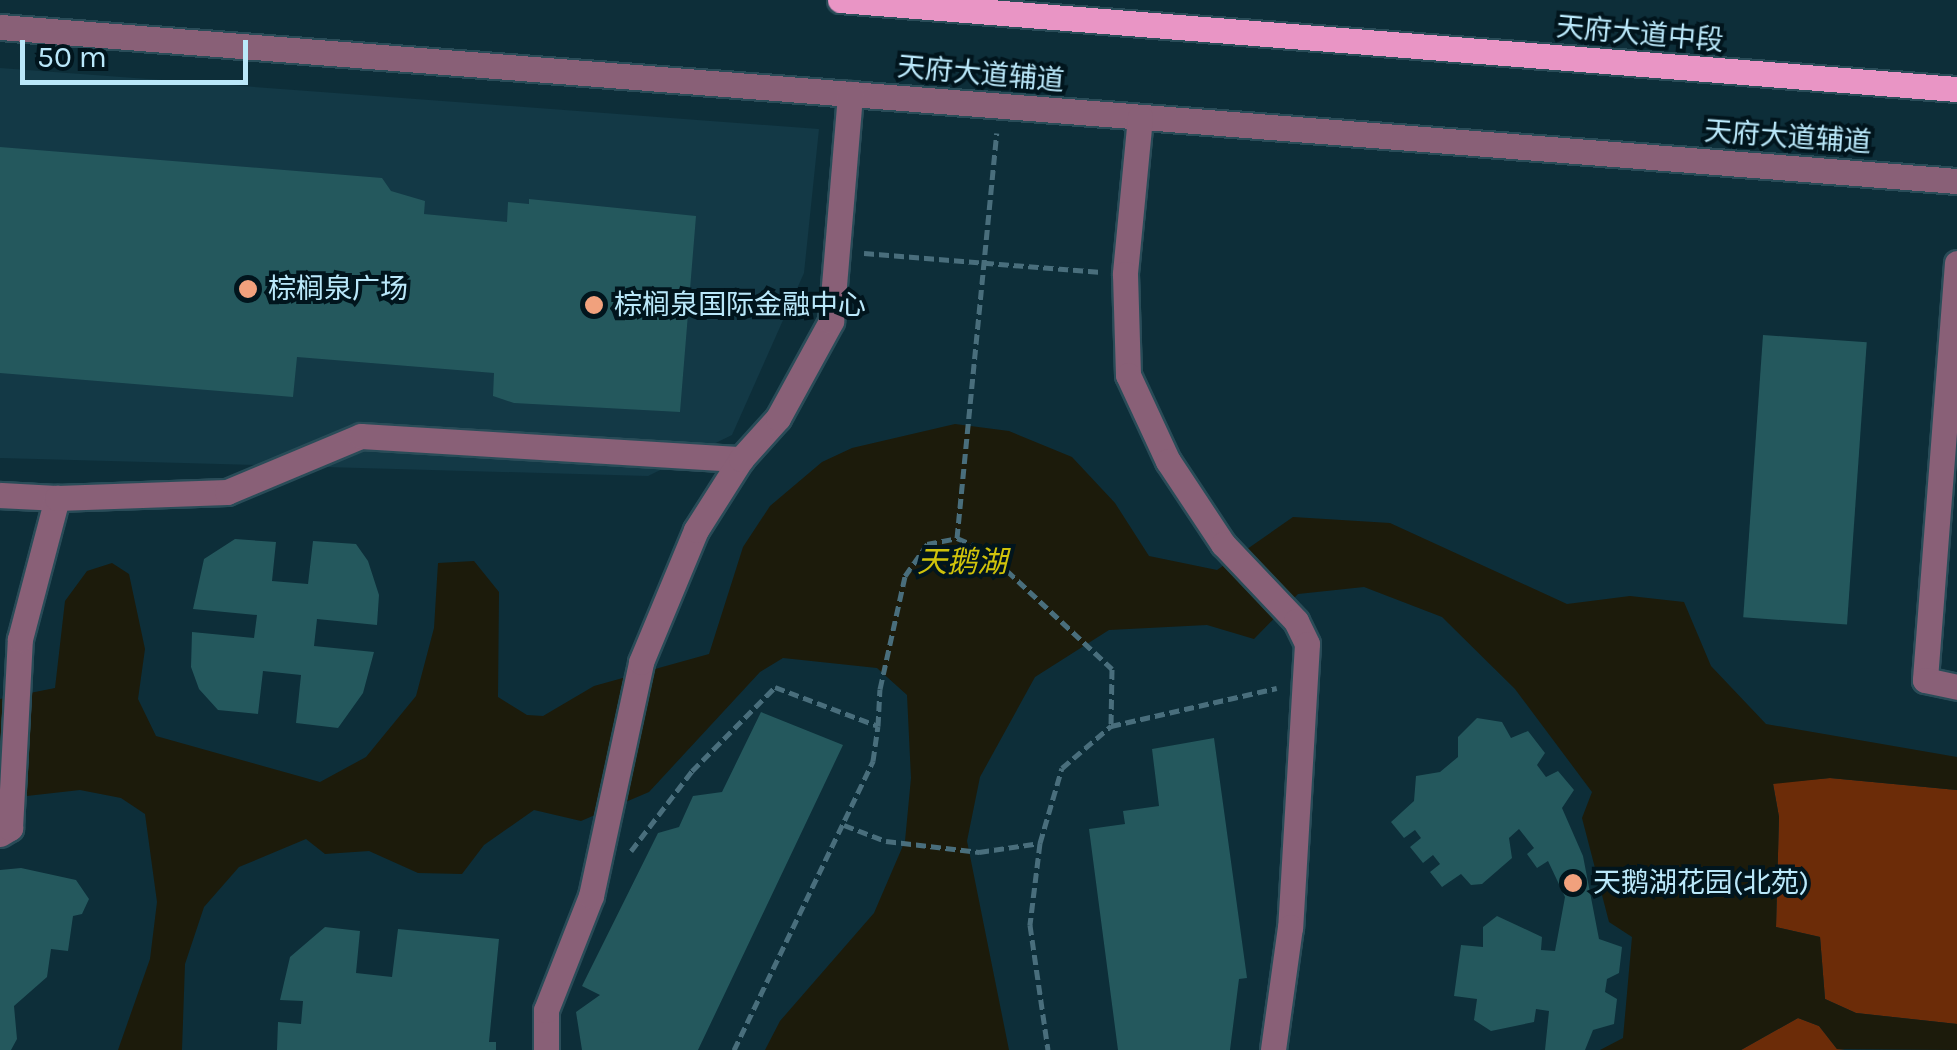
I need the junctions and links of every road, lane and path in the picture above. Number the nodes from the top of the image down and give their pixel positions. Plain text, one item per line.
1 (840, 0) edge
2 (0, 27) edge
3 (1957, 90) edge
4 (850, 94) junction
5 (999, 106) junction
6 (1140, 117) junction
7 (1957, 181) edge
8 (838, 251) junction
9 (1957, 262) edge
10 (985, 263) junction
11 (1126, 274) junction
12 (741, 459) junction
13 (0, 495) edge
14 (57, 498) junction
15 (957, 538) junction
16 (1310, 680) junction
17 (1957, 687) edge
18 (878, 726) junction
19 (1111, 726) junction
20 (844, 825) junction
21 (0, 834) edge
22 (1040, 843) junction
23 (622, 863) dead end
24 (546, 1050) edge
25 (734, 1050) edge
26 (1048, 1050) edge
27 (1273, 1050) edge

1 - 3 main road, 天府大道中段
2 - 4 street, 天府大道辅道
4 - 5 street, 天府大道辅道
4 - 8 street
5 - 6 street, 天府大道辅道
5 - 10 path
6 - 7 street, 天府大道辅道
6 - 11 street
8 - 10 path
8 - 12 street
9 - 17 street
10 - 11 path
10 - 15 path
11 - 16 street
12 - 14 street
12 - 24 street
13 - 14 street
14 - 21 street
15 - 18 path
15 - 19 path
16 - 19 path
16 - 27 street
18 - 20 path
18 - 23 path
19 - 22 path
20 - 22 path
20 - 25 path
22 - 26 path

